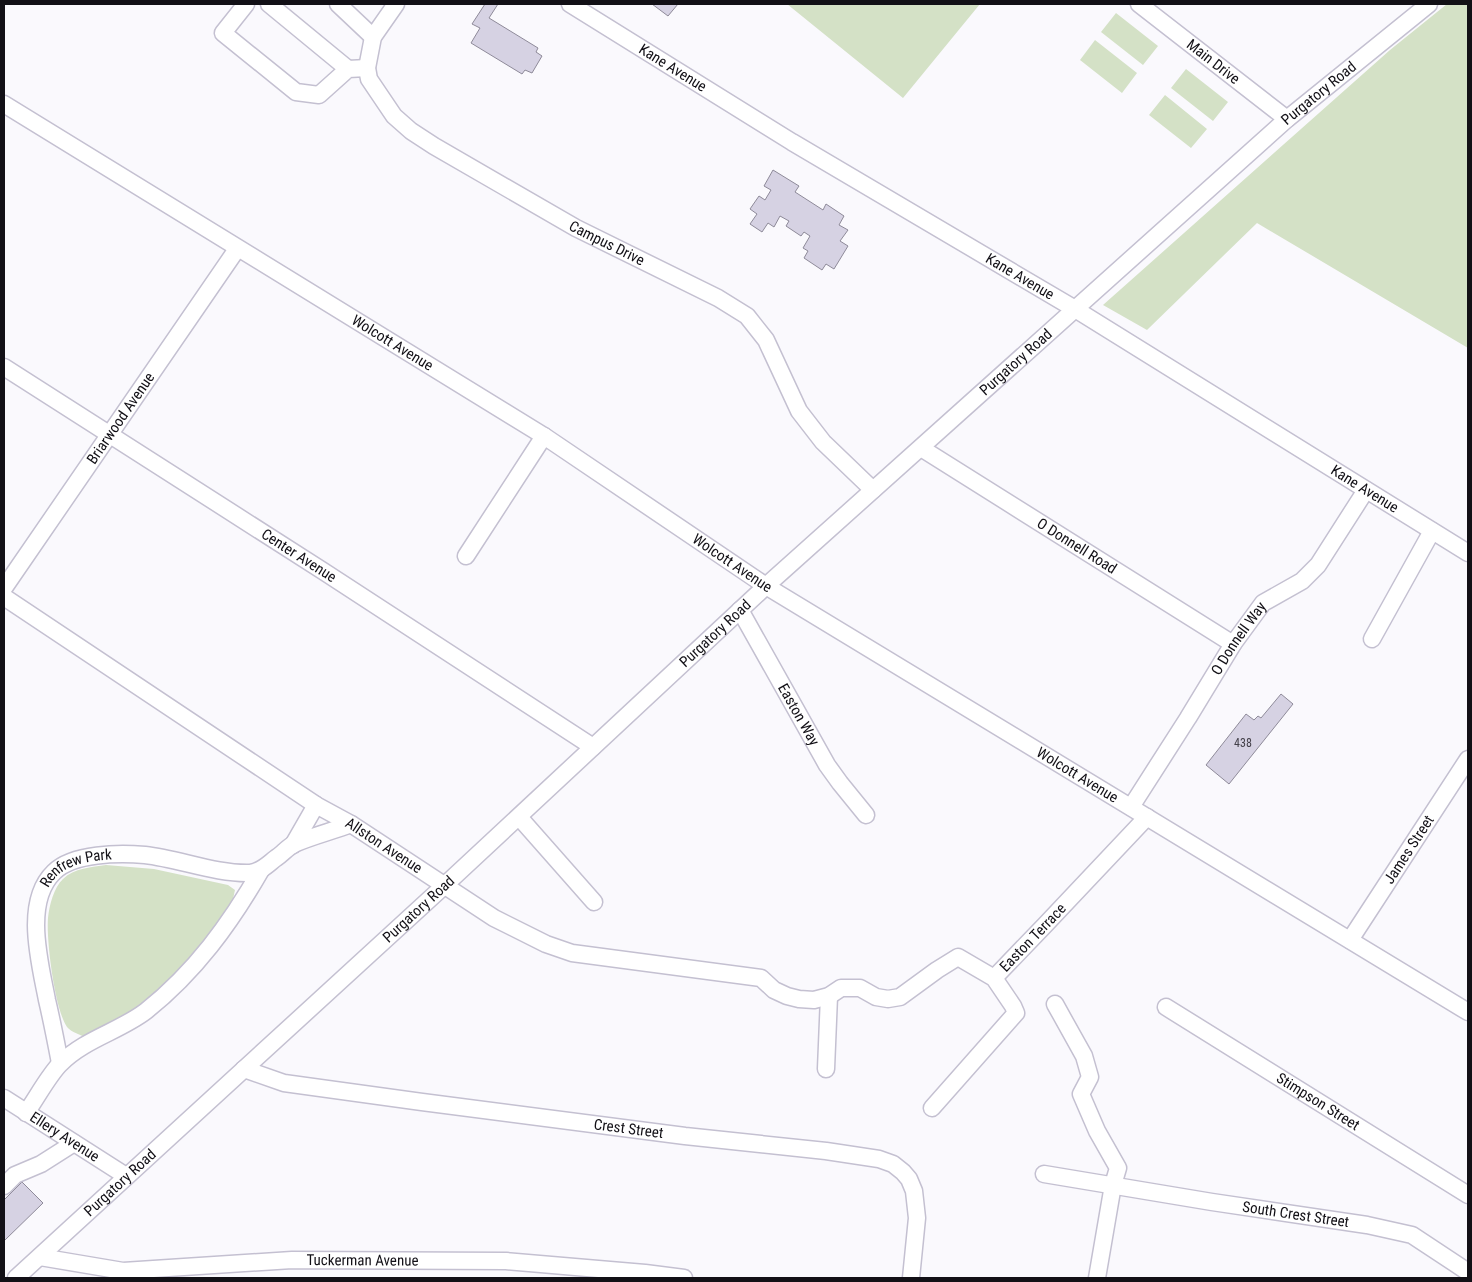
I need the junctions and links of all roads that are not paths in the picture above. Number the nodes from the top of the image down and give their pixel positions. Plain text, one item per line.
1 (246, 4) edge
2 (269, 4) edge
3 (338, 4) edge
4 (396, 4) edge
5 (570, 4) edge
6 (1139, 4) edge
7 (1429, 4) edge
8 (373, 37) junction
9 (367, 68) junction
10 (348, 69) junction
11 (4, 104) edge
12 (1287, 119) junction
13 (237, 249) junction
14 (1075, 309) junction
15 (4, 367) edge
16 (110, 434) junction
17 (544, 436) junction
18 (921, 448) junction
19 (873, 490) junction
20 (1366, 490) junction
21 (1432, 531) junction
22 (1468, 553) edge
23 (466, 556) dead end
24 (766, 586) junction
25 (4, 588) edge
26 (4, 597) edge
27 (740, 610) junction
28 (1372, 639) dead end
29 (1233, 644) junction
30 (593, 747) junction
31 (1468, 759) edge
32 (316, 805) junction
33 (1130, 807) junction
34 (866, 815) dead end
35 (518, 816) junction
36 (1147, 817) junction
37 (352, 824) junction
38 (293, 845) junction
39 (261, 870) junction
40 (445, 885) junction
41 (594, 902) dead end
42 (1350, 940) junction
43 (994, 978) junction
44 (829, 996) junction
45 (1055, 1004) dead end
46 (1166, 1007) dead end
47 (1468, 1012) edge
48 (60, 1063) junction
49 (244, 1069) junction
50 (826, 1069) dead end
51 (4, 1098) edge
52 (932, 1108) dead end
53 (26, 1113) junction
54 (74, 1143) junction
55 (1044, 1174) dead end
56 (126, 1176) junction
57 (1113, 1185) junction
58 (4, 1186) edge
59 (1468, 1195) edge
60 (40, 1257) junction
61 (1468, 1272) edge
62 (124, 1274) edge
63 (16, 1278) edge
64 (684, 1278) edge
65 (911, 1278) edge
66 (1098, 1278) edge

1 - 10 street
2 - 10 street
3 - 8 street
4 - 8 street
5 - 14 street, Kane Avenue
6 - 12 street, Main Drive
7 - 12 street, Purgatory Road
8 - 9 street
9 - 10 street
9 - 19 street, Campus Drive
11 - 13 street, Wolcott Avenue
12 - 14 street, Purgatory Road
13 - 16 street, Briarwood Avenue
13 - 17 street, Wolcott Avenue
14 - 18 street, Purgatory Road
14 - 20 street, Kane Avenue
15 - 16 street, Center Avenue
16 - 25 street, Briarwood Avenue
16 - 30 street, Center Avenue
17 - 23 street
17 - 24 street, Wolcott Avenue
18 - 19 street, Purgatory Road
18 - 29 street, O Donnell Road
19 - 24 street, Purgatory Road
20 - 21 street, Kane Avenue
20 - 29 street, O Donnell Way
21 - 22 street, Kane Avenue
21 - 28 street
24 - 27 street, Purgatory Road
24 - 33 street, Wolcott Avenue
26 - 32 street, Allston Avenue
27 - 30 street, Purgatory Road
27 - 34 street, Easton Way
29 - 33 street, O Donnell Way
30 - 35 street, Purgatory Road
31 - 42 street, James Street
32 - 37 street, Allston Avenue
32 - 38 street
33 - 36 street, Wolcott Avenue
35 - 40 street, Purgatory Road
35 - 41 street
36 - 42 street, Wolcott Avenue
36 - 43 street, Easton Terrace
37 - 38 street
37 - 40 street, Allston Avenue
38 - 39 street
39 - 48 street
39 - 48 street, Renfrew Park
40 - 44 street, Allston Avenue
40 - 49 street, Purgatory Road
42 - 47 street, Wolcott Avenue
43 - 44 street, Allston Avenue
43 - 52 street, Easton Terrace
44 - 50 street
45 - 57 street
46 - 59 street, Stimpson Street
48 - 53 street
49 - 56 street, Purgatory Road
49 - 65 street, Crest Street
51 - 53 street, Ellery Avenue
53 - 54 street, Ellery Avenue
54 - 56 street, Ellery Avenue
54 - 58 street
55 - 57 street, South Crest Street
56 - 60 street, Purgatory Road
57 - 61 street, South Crest Street
57 - 66 street
60 - 62 street, Tuckerman Avenue
60 - 63 street, Purgatory Road
62 - 64 street, Tuckerman Avenue

